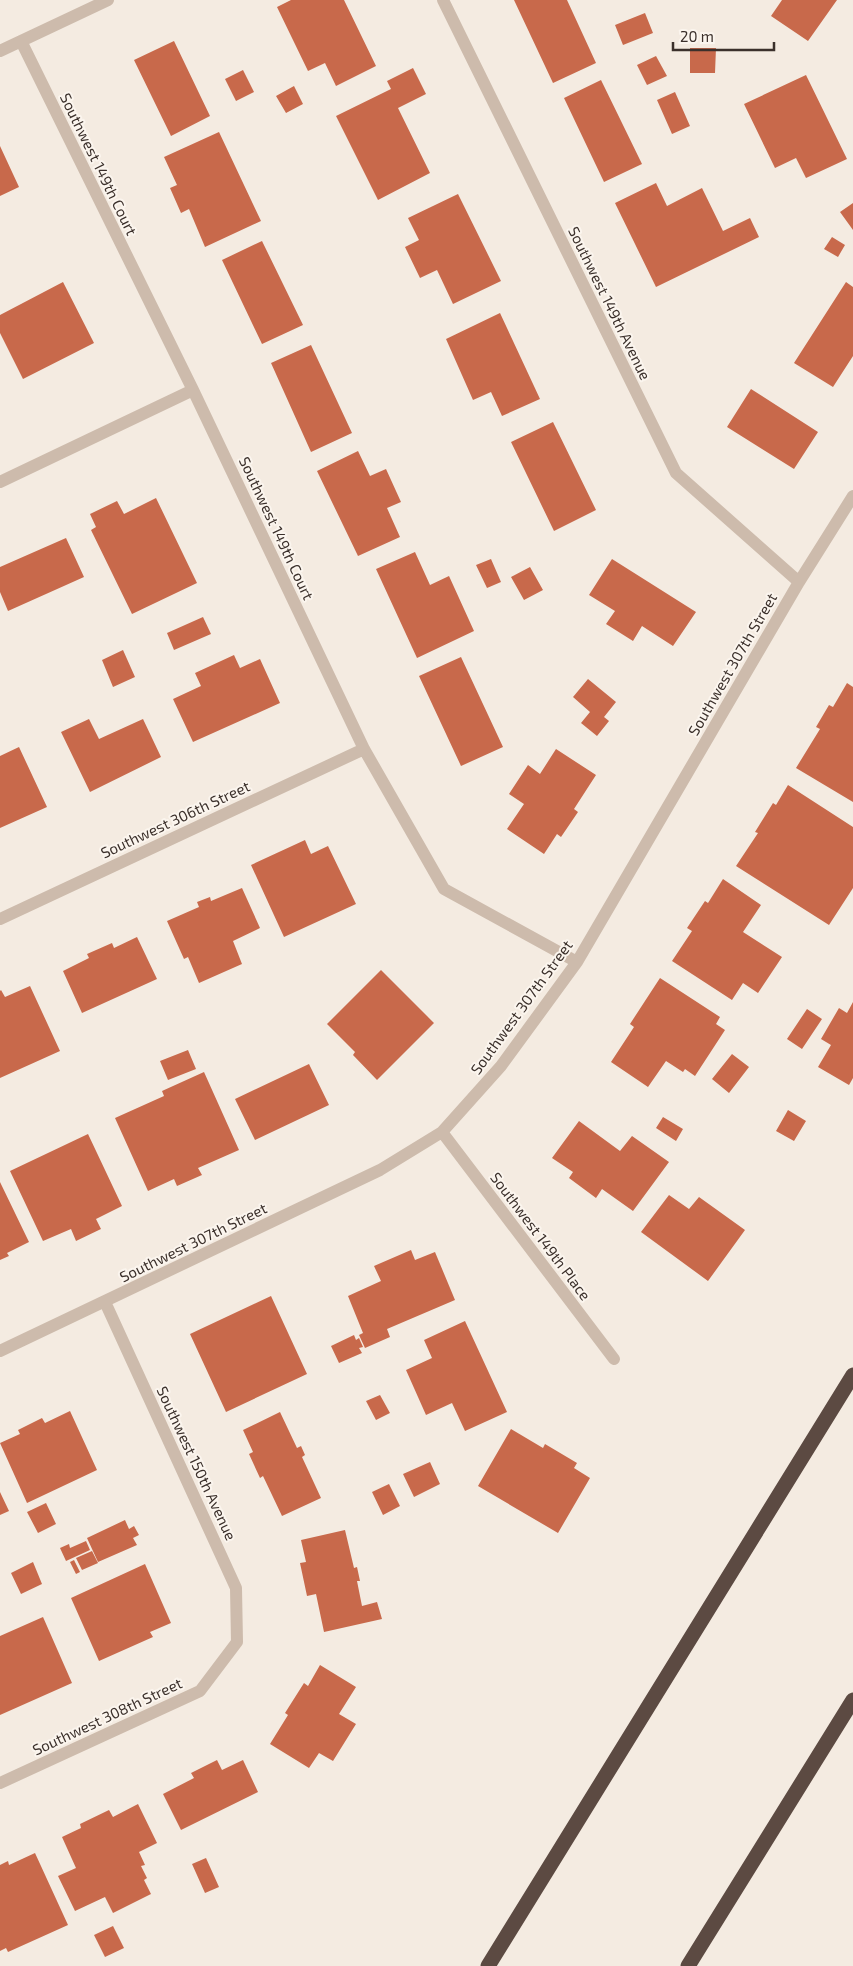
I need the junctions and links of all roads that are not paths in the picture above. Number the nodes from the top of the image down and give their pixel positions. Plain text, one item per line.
1 (108, 0) edge
2 (443, 0) edge
3 (21, 41) junction
4 (0, 51) edge
5 (193, 390) junction
6 (0, 482) edge
7 (853, 496) edge
8 (799, 582) junction
9 (364, 749) junction
10 (0, 919) edge
11 (577, 962) junction
12 (442, 1132) junction
13 (105, 1302) junction
14 (0, 1351) edge
15 (614, 1359) dead end
16 (853, 1375) edge
17 (237, 1642) joint
18 (853, 1700) edge
19 (0, 1783) edge
20 (488, 1966) edge
21 (688, 1966) edge

1 - 3 street
2 - 8 street, Southwest 149th Avenue
3 - 4 street
3 - 5 street, Southwest 149th Court
5 - 6 street
5 - 9 street, Southwest 149th Court
7 - 8 street, Southwest 307th Street
8 - 11 street, Southwest 307th Street
9 - 10 street, Southwest 306th Street
9 - 11 street, Southwest 149th Court
11 - 12 street, Southwest 307th Street
12 - 13 street, Southwest 307th Street
12 - 15 street, Southwest 149th Place
13 - 14 street, Southwest 307th Street
13 - 17 street, Southwest 150th Avenue
16 - 20 highway
17 - 19 street, Southwest 308th Street
18 - 21 highway

